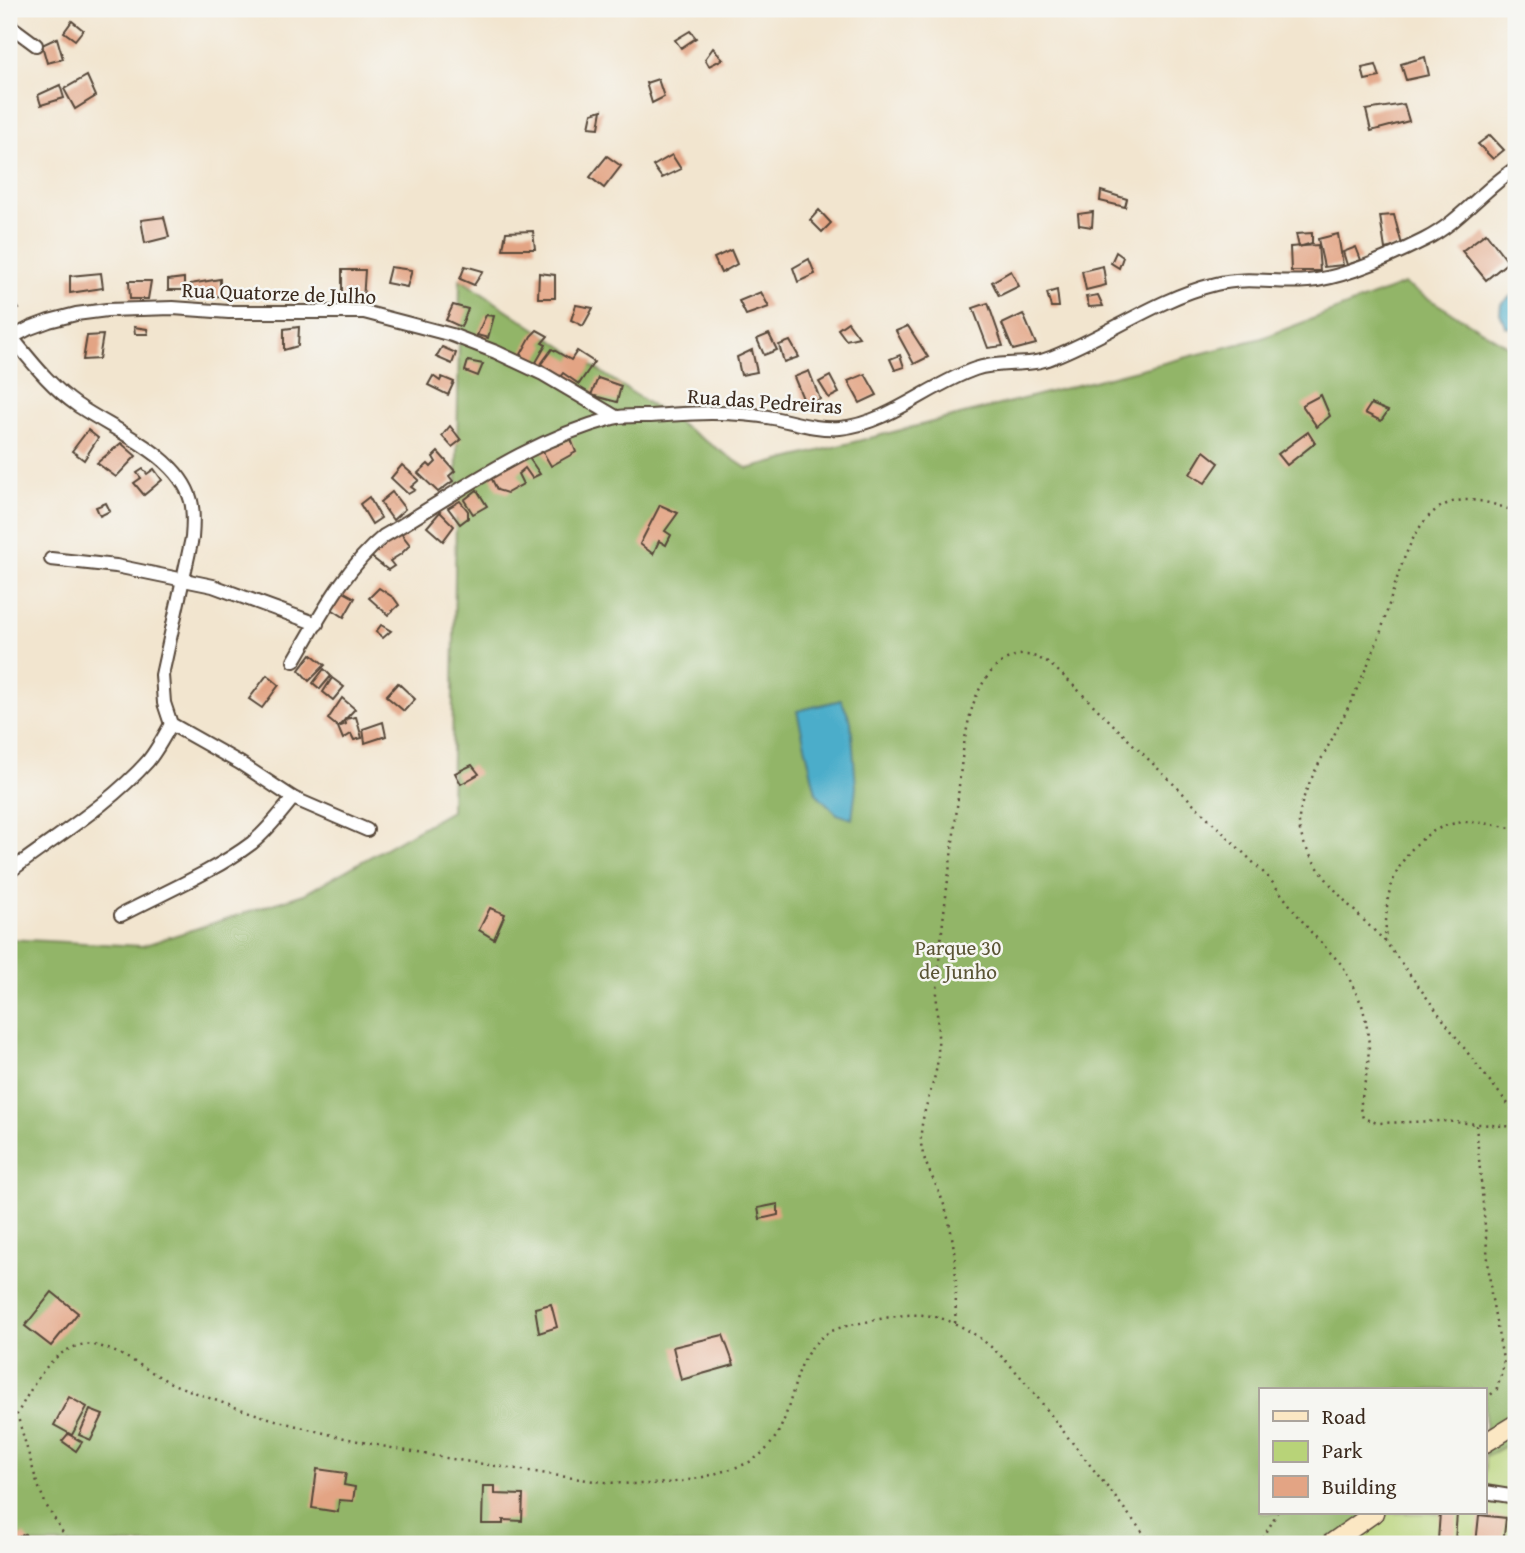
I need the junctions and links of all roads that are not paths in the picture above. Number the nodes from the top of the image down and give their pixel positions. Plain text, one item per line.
1 (9, 25) edge
2 (36, 45) dead end
3 (1516, 168) edge
4 (11, 339) edge
5 (615, 417) junction
6 (51, 559) dead end
7 (184, 579) junction
8 (317, 624) junction
9 (294, 661) dead end
10 (171, 724) junction
11 (293, 798) junction
12 (366, 831) dead end
13 (9, 872) edge
14 (121, 915) dead end
15 (1516, 1424) edge
16 (1486, 1442) edge
17 (1486, 1492) edge
18 (1516, 1497) edge
19 (1373, 1514) edge
20 (1330, 1544) edge

1 - 2 street
3 - 5 street, Rua das Pedreiras
4 - 5 street, Rua Quatorze de Julho
4 - 7 street
5 - 8 street, Rua das Pedreiras
6 - 7 street
7 - 8 street
7 - 10 street
8 - 9 street, Rua das Pedreiras
10 - 11 street
10 - 13 street
11 - 12 street
11 - 14 street
15 - 16 main road
17 - 18 street
19 - 20 main road

